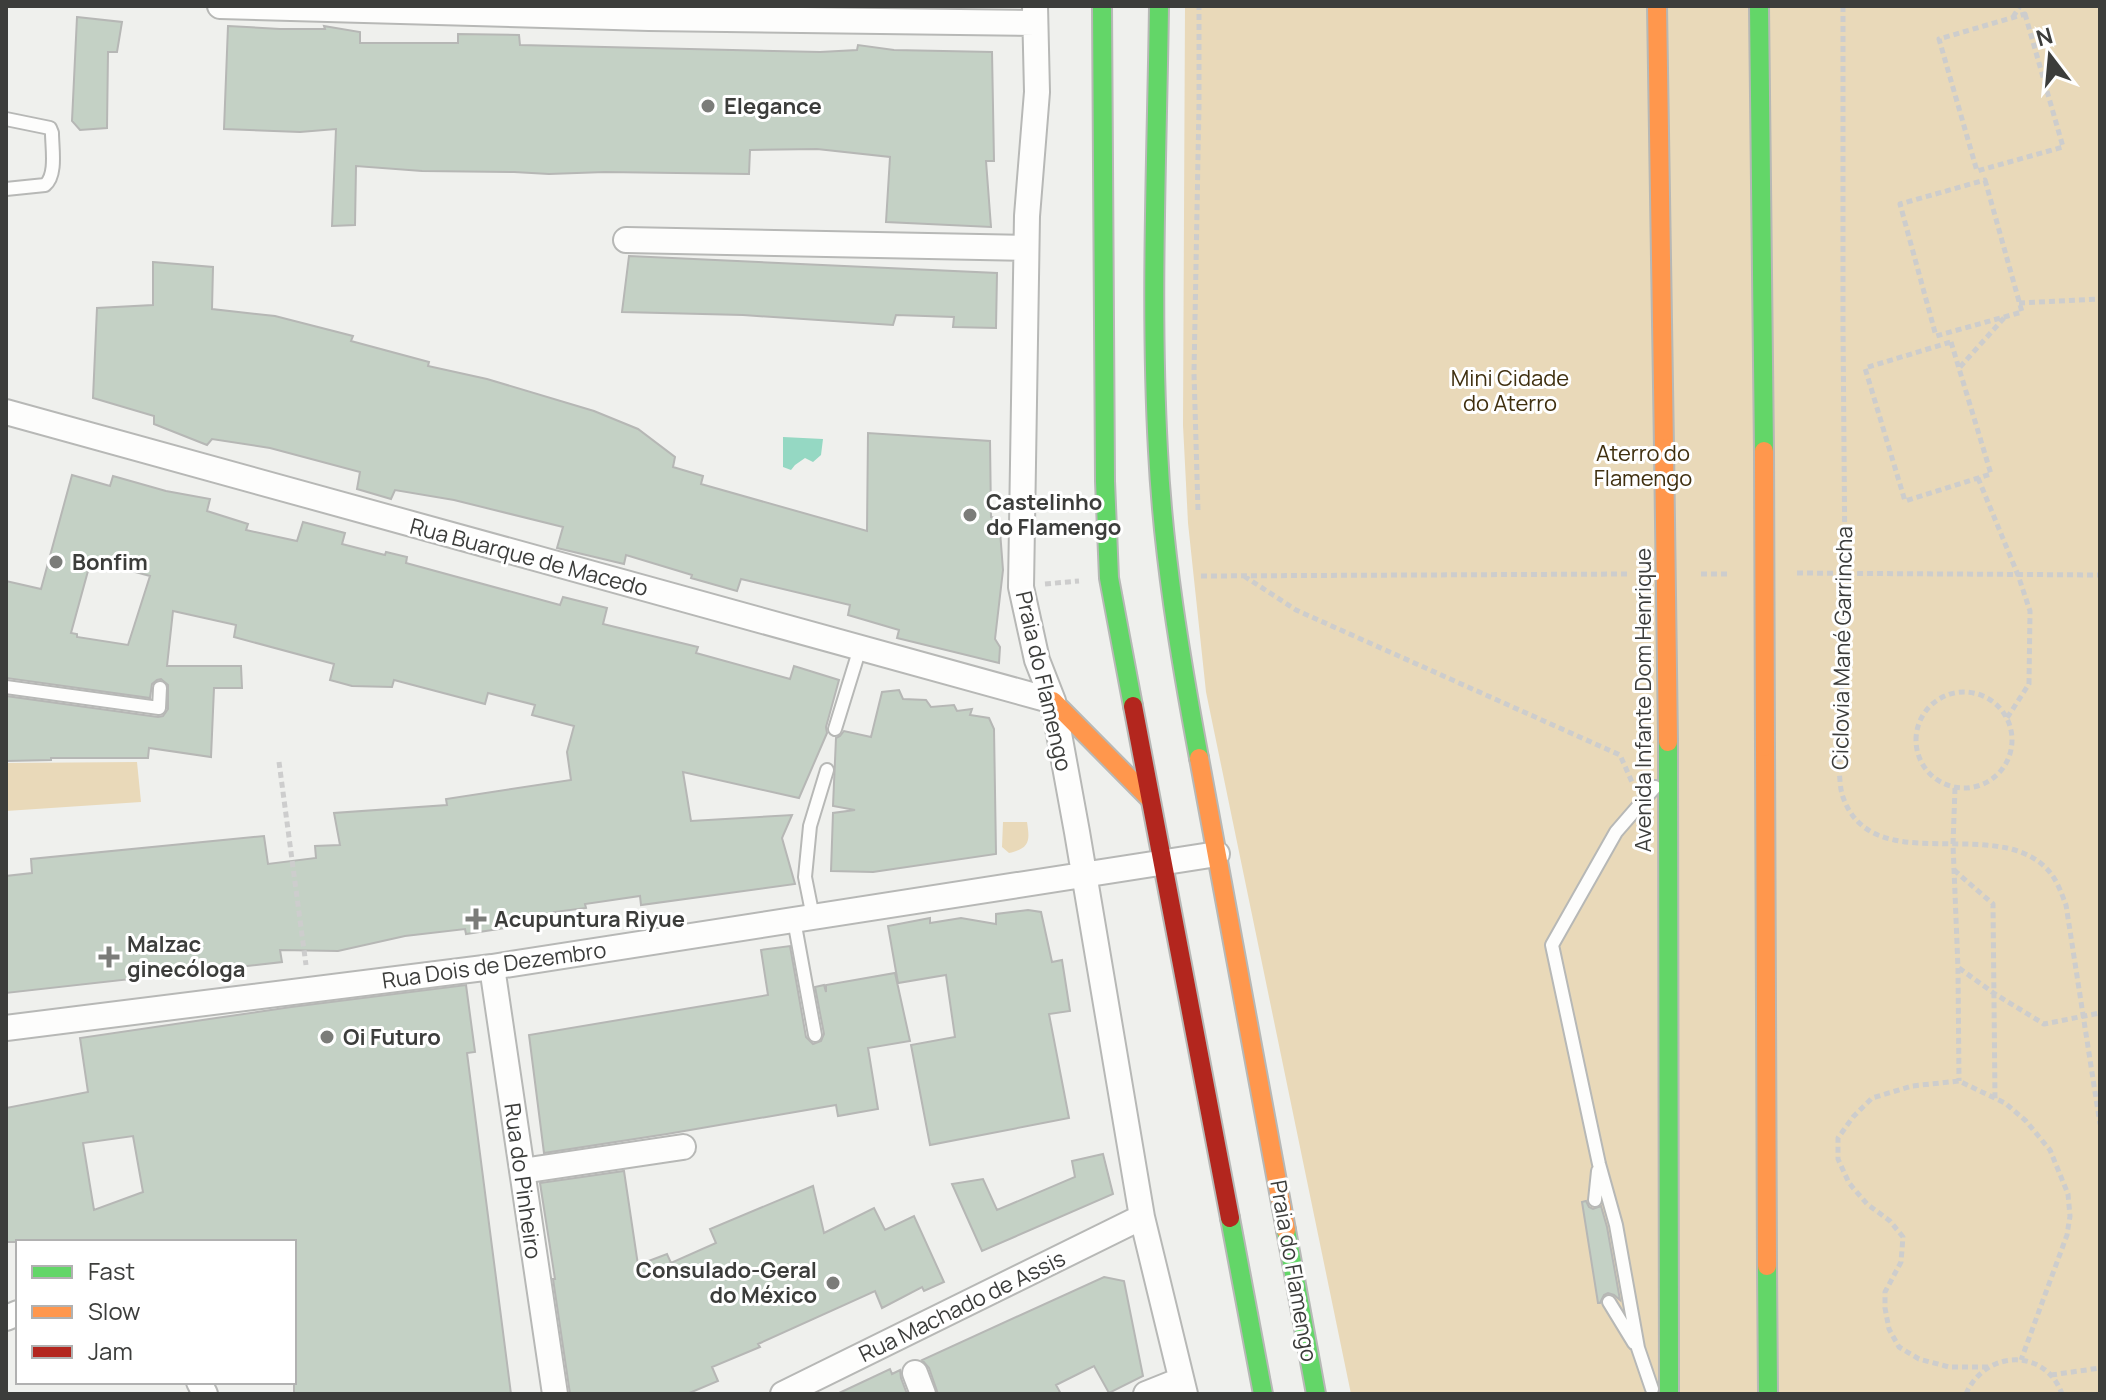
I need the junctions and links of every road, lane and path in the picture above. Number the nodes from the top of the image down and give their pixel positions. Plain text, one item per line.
1 (220, 6) edge
2 (1102, 6) edge
3 (1159, 6) edge
4 (1199, 6) edge
5 (1657, 6) edge
6 (1759, 6) edge
7 (1843, 6) edge
8 (2020, 6) edge
9 (1035, 15) edge
10 (2013, 17) junction
11 (6, 119) edge
12 (1983, 170) junction
13 (1985, 180) junction
14 (6, 189) edge
15 (626, 240) dead end
16 (1026, 248) junction
17 (2100, 299) edge
18 (2019, 303) junction
19 (2004, 317) junction
20 (1942, 334) junction
21 (1945, 344) junction
22 (1959, 368) junction
23 (6, 412) edge
24 (1978, 478) junction
25 (1198, 513) dead end
26 (1824, 573) dead end
27 (1845, 574) junction
28 (1528, 575) dead end
29 (2018, 575) junction
30 (2100, 575) edge
31 (1243, 576) junction
32 (1203, 590) dead end
33 (860, 648) junction
34 (6, 687) edge
35 (160, 688) dead end
36 (1053, 701) junction
37 (2007, 718) junction
38 (835, 729) dead end
39 (279, 762) dead end
40 (827, 770) dead end
41 (1668, 772) junction
42 (1955, 788) junction
43 (1149, 798) junction
44 (1641, 803) junction
45 (1953, 844) junction
46 (1217, 854) junction
47 (1164, 863) junction
48 (1954, 870) junction
49 (1085, 875) junction
50 (804, 919) junction
51 (492, 967) junction
52 (1958, 968) junction
53 (310, 990) junction
54 (1995, 994) junction
55 (2100, 1013) edge
56 (2082, 1017) junction
57 (6, 1028) edge
58 (815, 1035) dead end
59 (1959, 1081) junction
60 (1995, 1099) junction
61 (2100, 1124) edge
62 (683, 1147) dead end
63 (1599, 1164) junction
64 (522, 1171) junction
65 (1595, 1200) dead end
66 (1142, 1217) junction
67 (1609, 1302) dead end
68 (1638, 1348) junction
69 (2021, 1360) junction
70 (1988, 1367) junction
71 (2100, 1368) edge
72 (2051, 1375) junction
73 (1183, 1387) edge
74 (555, 1394) edge
75 (783, 1394) edge
76 (1146, 1394) edge
77 (1263, 1394) edge
78 (1316, 1394) edge
79 (1653, 1394) edge
80 (1669, 1394) edge
81 (1768, 1394) edge
82 (1966, 1394) edge
83 (2062, 1394) edge

1 - 9 street
2 - 43 main road
3 - 46 main road, Praia do Flamengo
4 - 25 path
5 - 41 main road, Avenida Infante Dom Henrique, bridge
6 - 81 main road, bridge
7 - 27 path, Ciclovia Mané Garrincha
8 - 10 path
9 - 16 street, Praia do Flamengo
10 - 12 path
10 - 12 path
11 - 14 lane
12 - 13 path
13 - 18 path
13 - 20 path
15 - 16 street
16 - 36 street, Praia do Flamengo
17 - 18 path
18 - 19 path
19 - 20 path
19 - 22 path
20 - 21 path
21 - 22 path
21 - 24 path
22 - 24 path
23 - 33 street, Rua Buarque de Macedo
24 - 29 path
26 - 27 path
27 - 29 path
27 - 45 path, Ciclovia Mané Garrincha
28 - 31 path
29 - 30 path
29 - 37 path
31 - 32 path
31 - 44 path
33 - 36 street, Rua Buarque de Macedo
33 - 38 lane
34 - 35 lane
36 - 43 main road
36 - 49 street, Praia do Flamengo
37 - 42 path
37 - 42 path
39 - 53 path
40 - 50 lane
41 - 44 lane
41 - 80 main road, Avenida Infante Dom Henrique
42 - 45 path
43 - 47 main road
44 - 63 lane
45 - 48 path
45 - 56 path, Ciclovia Mané Garrincha
46 - 47 street, Rua Dois de Dezembro
46 - 78 main road, Praia do Flamengo
47 - 49 street, Rua Dois de Dezembro
47 - 77 main road
48 - 52 path
48 - 54 path
49 - 50 street, Rua Dois de Dezembro
49 - 66 street, Praia do Flamengo
50 - 51 street, Rua Dois de Dezembro
50 - 58 lane
51 - 53 street, Rua Dois de Dezembro
51 - 64 street, Rua do Pinheiro
52 - 54 path
52 - 59 path
53 - 57 street, Rua Dois de Dezembro
54 - 56 path
54 - 60 path
55 - 56 path
56 - 61 path, Ciclovia Mané Garrincha
59 - 60 path
59 - 70 path
60 - 69 path
62 - 64 street
63 - 65 lane
63 - 68 lane
64 - 74 street, Rua do Pinheiro
66 - 73 street, Praia do Flamengo
66 - 75 street, Rua Machado de Assis
67 - 68 lane
68 - 79 lane
69 - 70 path
69 - 72 path
70 - 82 path
71 - 72 path
72 - 83 path
73 - 76 street

